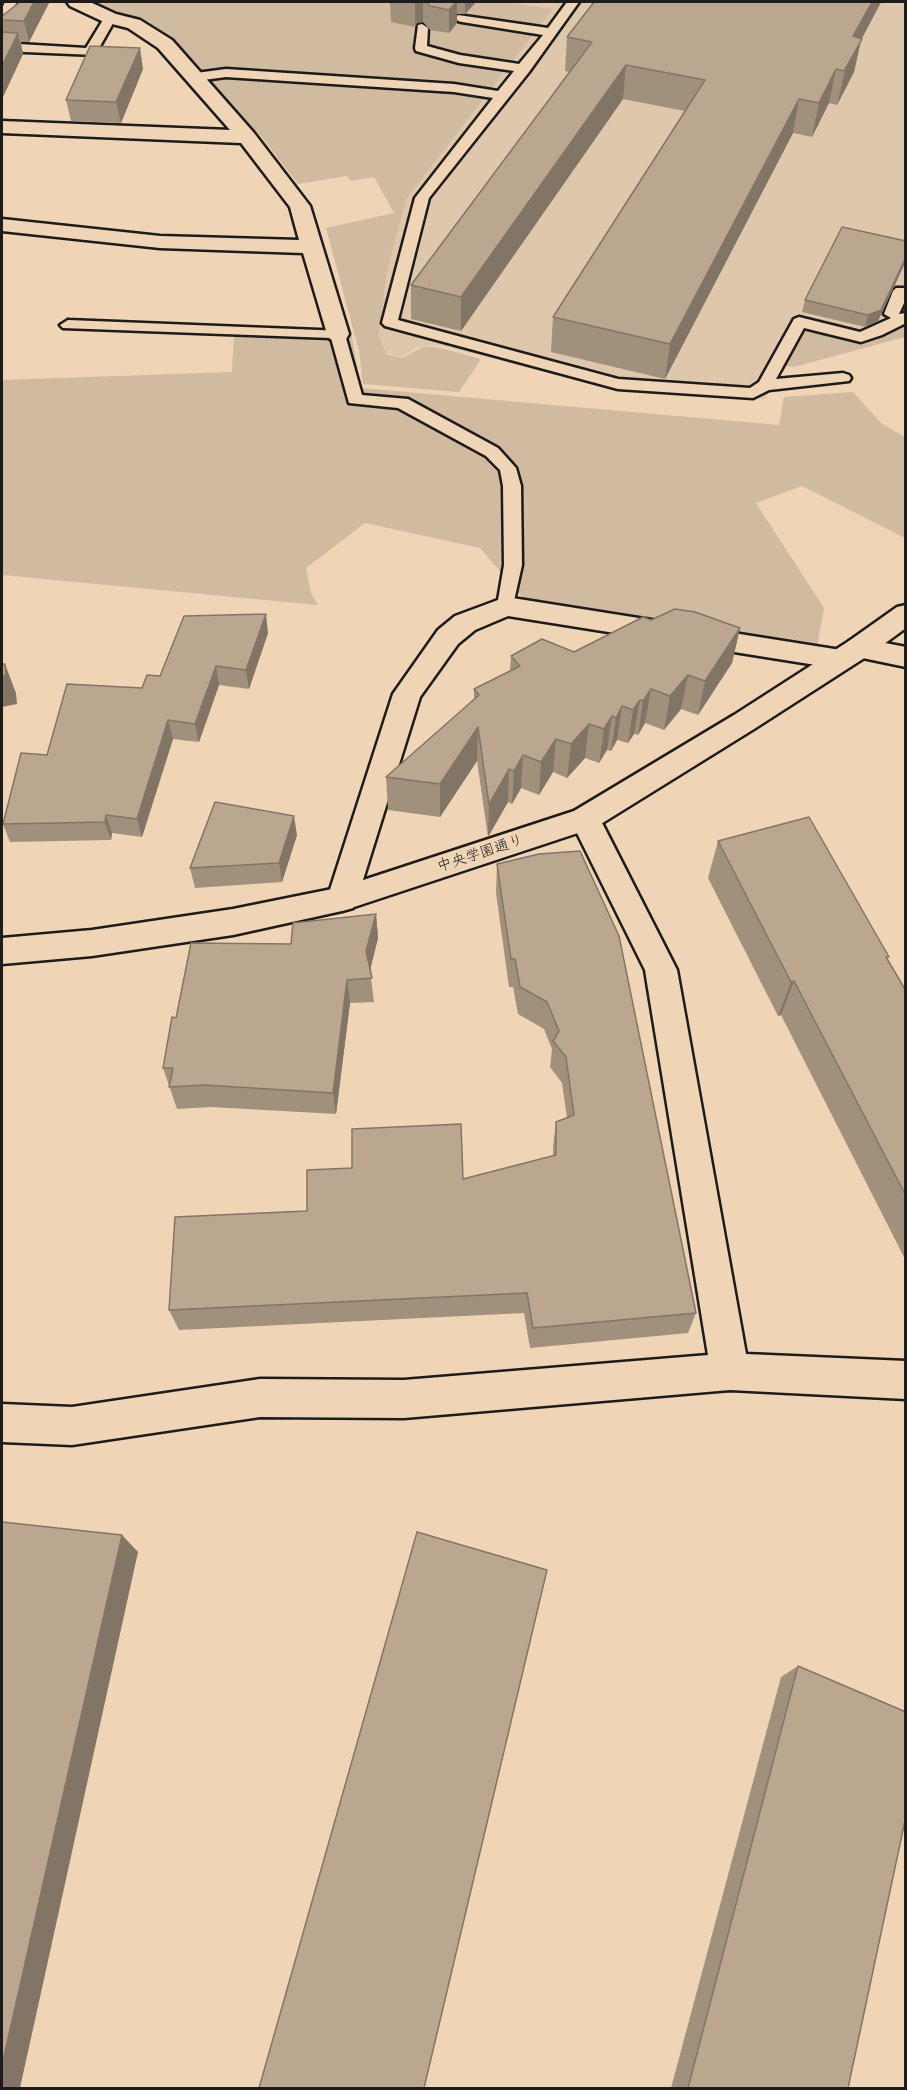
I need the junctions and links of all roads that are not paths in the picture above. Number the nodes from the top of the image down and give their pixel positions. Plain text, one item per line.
1 (11, 2) edge
2 (76, 2) edge
3 (573, 2) edge
4 (2, 18) edge
5 (110, 18) junction
6 (462, 18) dead end
7 (422, 28) dead end
8 (551, 32) junction
9 (2, 47) edge
10 (524, 69) junction
11 (196, 77) junction
12 (502, 96) junction
13 (2, 127) edge
14 (248, 137) junction
15 (2, 225) edge
16 (314, 247) junction
17 (904, 288) edge
18 (897, 315) edge
19 (68, 325) dead end
20 (338, 334) junction
21 (843, 378) dead end
22 (765, 385) junction
23 (506, 606) junction
24 (906, 614) edge
25 (850, 653) junction
26 (906, 657) edge
27 (585, 819) junction
28 (342, 899) junction
29 (2, 951) edge
30 (730, 1372) junction
31 (906, 1380) edge
32 (2, 1423) edge

1 - 4 lane
2 - 5 street
3 - 8 lane
5 - 9 lane
5 - 11 street
6 - 8 lane
7 - 10 lane
8 - 10 lane
10 - 12 lane
11 - 12 lane
11 - 14 street
12 - 22 lane
13 - 14 street
14 - 16 street
15 - 16 street
16 - 20 street
17 - 18 lane
18 - 22 lane
19 - 20 lane
20 - 23 lane
21 - 22 lane
23 - 25 street
23 - 28 street
24 - 25 street, 中央学園通り
25 - 26 street
25 - 27 street, 中央学園通り
27 - 28 street, 中央学園通り
27 - 30 street
28 - 29 street, 中央学園通り
30 - 31 street
30 - 32 street

